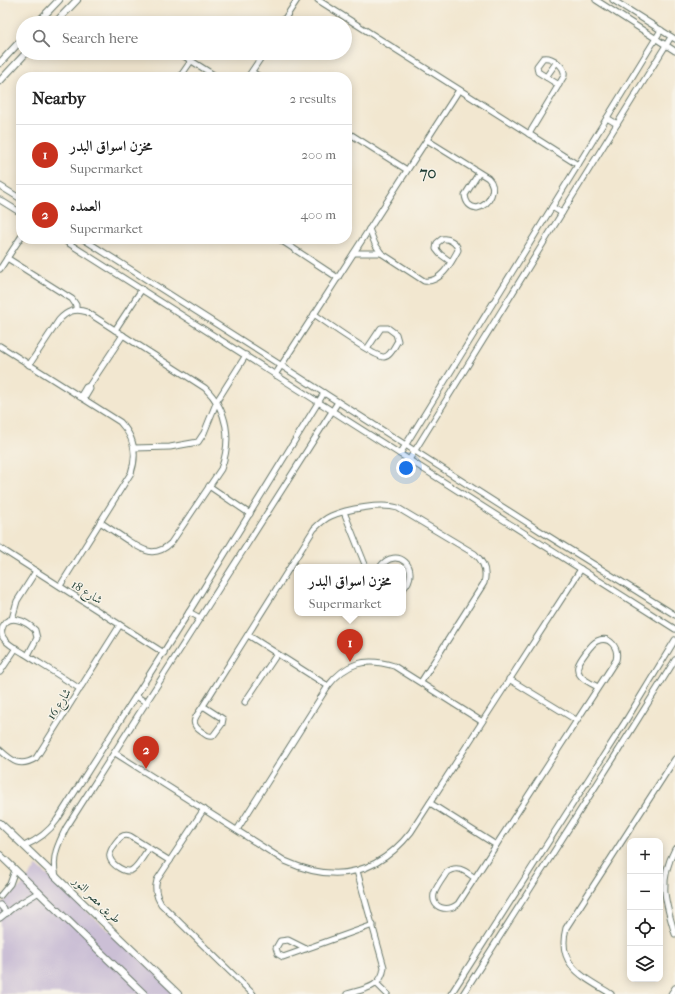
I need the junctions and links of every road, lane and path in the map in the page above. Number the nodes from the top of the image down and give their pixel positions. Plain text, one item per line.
1 (59, 0) edge
2 (77, 0) edge
3 (296, 0) edge
4 (318, 0) edge
5 (596, 0) edge
6 (613, 0) edge
7 (618, 2) edge
8 (44, 16) edge
9 (62, 16) edge
10 (286, 16) edge
11 (343, 16) edge
12 (352, 22) edge
13 (661, 30) junction
14 (656, 38) junction
15 (673, 38) edge
16 (666, 45) junction
17 (16, 46) edge
18 (675, 51) edge
19 (20, 60) edge
20 (260, 60) edge
21 (191, 61) joint
22 (0, 63) edge
23 (556, 63) junction
24 (183, 72) edge
25 (208, 72) edge
26 (252, 72) edge
27 (546, 77) junction
28 (0, 81) edge
29 (559, 85) junction
30 (459, 90) junction
31 (607, 118) junction
32 (617, 124) junction
33 (529, 134) junction
34 (352, 135) edge
35 (427, 140) junction
36 (578, 166) junction
37 (407, 170) junction
38 (479, 173) junction
39 (0, 186) edge
40 (16, 196) edge
41 (0, 200) edge
42 (552, 207) junction
43 (16, 210) edge
44 (562, 213) junction
45 (369, 229) junction
46 (17, 244) edge
47 (70, 244) edge
48 (91, 244) edge
49 (287, 244) edge
50 (354, 253) junction
51 (381, 253) junction
52 (8, 258) junction
53 (451, 262) junction
54 (0, 268) edge
55 (338, 278) junction
56 (142, 289) junction
57 (76, 310) junction
58 (314, 314) junction
59 (115, 330) junction
60 (123, 335) junction
61 (0, 346) edge
62 (367, 349) junction
63 (246, 355) junction
64 (29, 365) junction
65 (282, 365) junction
66 (275, 375) junction
67 (324, 392) junction
68 (82, 398) junction
69 (217, 401) junction
70 (319, 402) junction
71 (338, 402) junction
72 (332, 411) junction
73 (406, 445) junction
74 (135, 448) junction
75 (415, 450) junction
76 (400, 454) junction
77 (409, 460) junction
78 (209, 486) junction
79 (344, 512) junction
80 (250, 514) junction
81 (100, 522) junction
82 (0, 548) edge
83 (365, 564) edge
84 (382, 564) edge
85 (581, 569) junction
86 (36, 571) junction
87 (60, 586) junction
88 (406, 586) edge
89 (189, 612) junction
90 (675, 615) edge
91 (200, 618) junction
92 (12, 619) junction
93 (120, 625) junction
94 (675, 629) edge
95 (248, 635) junction
96 (675, 640) edge
97 (16, 648) junction
98 (164, 652) junction
99 (277, 654) junction
100 (28, 655) junction
101 (675, 660) edge
102 (0, 672) edge
103 (509, 679) junction
104 (421, 682) junction
105 (328, 686) junction
106 (598, 687) junction
107 (80, 689) junction
108 (643, 692) junction
109 (136, 696) junction
110 (652, 698) junction
111 (245, 702) dead end
112 (147, 703) junction
113 (203, 706) junction
114 (576, 720) junction
115 (482, 721) junction
116 (0, 750) edge
117 (115, 753) junction
118 (675, 759) edge
119 (430, 803) junction
120 (204, 809) junction
121 (0, 823) edge
122 (237, 830) junction
123 (496, 844) junction
124 (24, 846) junction
125 (149, 848) junction
126 (675, 849) edge
127 (0, 855) edge
128 (170, 861) junction
129 (15, 870) junction
130 (356, 870) junction
131 (56, 876) junction
132 (475, 878) junction
133 (39, 892) junction
134 (0, 896) edge
135 (0, 905) edge
136 (7, 913) junction
137 (503, 913) junction
138 (0, 918) edge
139 (511, 919) junction
140 (373, 925) junction
141 (675, 934) edge
142 (306, 949) junction
143 (377, 984) junction
144 (675, 988) edge
145 (144, 994) edge
146 (178, 994) edge
147 (253, 994) edge
148 (347, 994) edge
149 (387, 994) edge
150 (451, 994) edge
151 (463, 994) edge
152 (611, 994) edge
153 (671, 994) edge

1 - 8 street
2 - 9 street
3 - 10 street
4 - 11 street
5 - 14 street
6 - 7 street
7 - 13 street
12 - 30 street
13 - 14 street
13 - 15 street
14 - 16 street
14 - 31 street
15 - 16 street
16 - 18 street
16 - 32 street
17 - 22 street
19 - 28 street
20 - 26 street
21 - 24 street
21 - 25 street
23 - 27 street
23 - 27 street
23 - 29 street
27 - 29 street
29 - 33 street
30 - 33 street
30 - 35 street
31 - 32 street
31 - 36 street
32 - 44 street
33 - 36 street
34 - 37 street
35 - 37 street
35 - 38 street
36 - 42 street
37 - 45 street
38 - 38 street
39 - 40 street
41 - 43 street
42 - 44 street
42 - 73 street
44 - 75 street
45 - 50 street
45 - 51 street
46 - 52 street
47 - 56 street
48 - 65 street
49 - 55 street
50 - 51 street
50 - 55 street
51 - 53 street
52 - 54 street
52 - 57 street
53 - 53 street
55 - 58 street
56 - 59 street
56 - 63 street
57 - 59 street
57 - 64 street
58 - 62 street
58 - 65 street
59 - 60 street
60 - 68 street
60 - 69 street
61 - 64 street
62 - 62 street
63 - 66 street
63 - 69 street
64 - 68 street
65 - 66 street
65 - 67 street
66 - 70 street
67 - 70 street
67 - 71 street
68 - 74 street
69 - 74 street
69 - 78 street
70 - 72 street
70 - 80 street
71 - 72 street
71 - 73 street
72 - 76 street
72 - 91 street
73 - 75 street
73 - 76 street
74 - 81 street
75 - 77 street
75 - 90 street
76 - 77 street
77 - 85 street
78 - 80 street
78 - 81 street
79 - 83 street
79 - 95 street
79 - 104 street
80 - 89 street
81 - 87 street
82 - 86 street, شارع 18
84 - 88 street
85 - 94 street
85 - 103 street
86 - 87 street, شارع 18
86 - 92 street
87 - 93 street, شارع 18
89 - 91 street
89 - 98 street
91 - 112 street
92 - 97 street
92 - 100 street
93 - 98 street, شارع 18
93 - 107 street, شارع 16
95 - 99 street
95 - 113 street
96 - 108 street
97 - 100 street
97 - 102 street
98 - 109 street
99 - 105 street
99 - 111 street
100 - 107 street
101 - 110 street
103 - 114 street
103 - 115 street
104 - 105 street
104 - 115 street
105 - 122 street
106 - 106 street
106 - 114 street
107 - 116 street, شارع 16
108 - 110 street
108 - 137 street
109 - 112 street
109 - 124 street
110 - 139 street
112 - 117 street
113 - 113 street
114 - 123 street
115 - 119 street
117 - 120 street
117 - 131 street
118 - 152 street
119 - 123 street
119 - 130 street
120 - 122 street
120 - 128 street
121 - 124 street, طريق مصر النور
122 - 130 street
123 - 132 street
124 - 131 street, طريق مصر النور
125 - 125 street
125 - 128 street
126 - 141 street
127 - 129 street
128 - 147 street
129 - 133 street
129 - 134 street
130 - 140 street
131 - 146 street, طريق مصر النور
132 - 132 street
133 - 136 street
133 - 145 street
135 - 136 street
136 - 138 street
137 - 139 street
137 - 150 street
139 - 151 street
140 - 142 street
140 - 143 street
142 - 142 street
143 - 148 street
143 - 149 street
144 - 153 street

